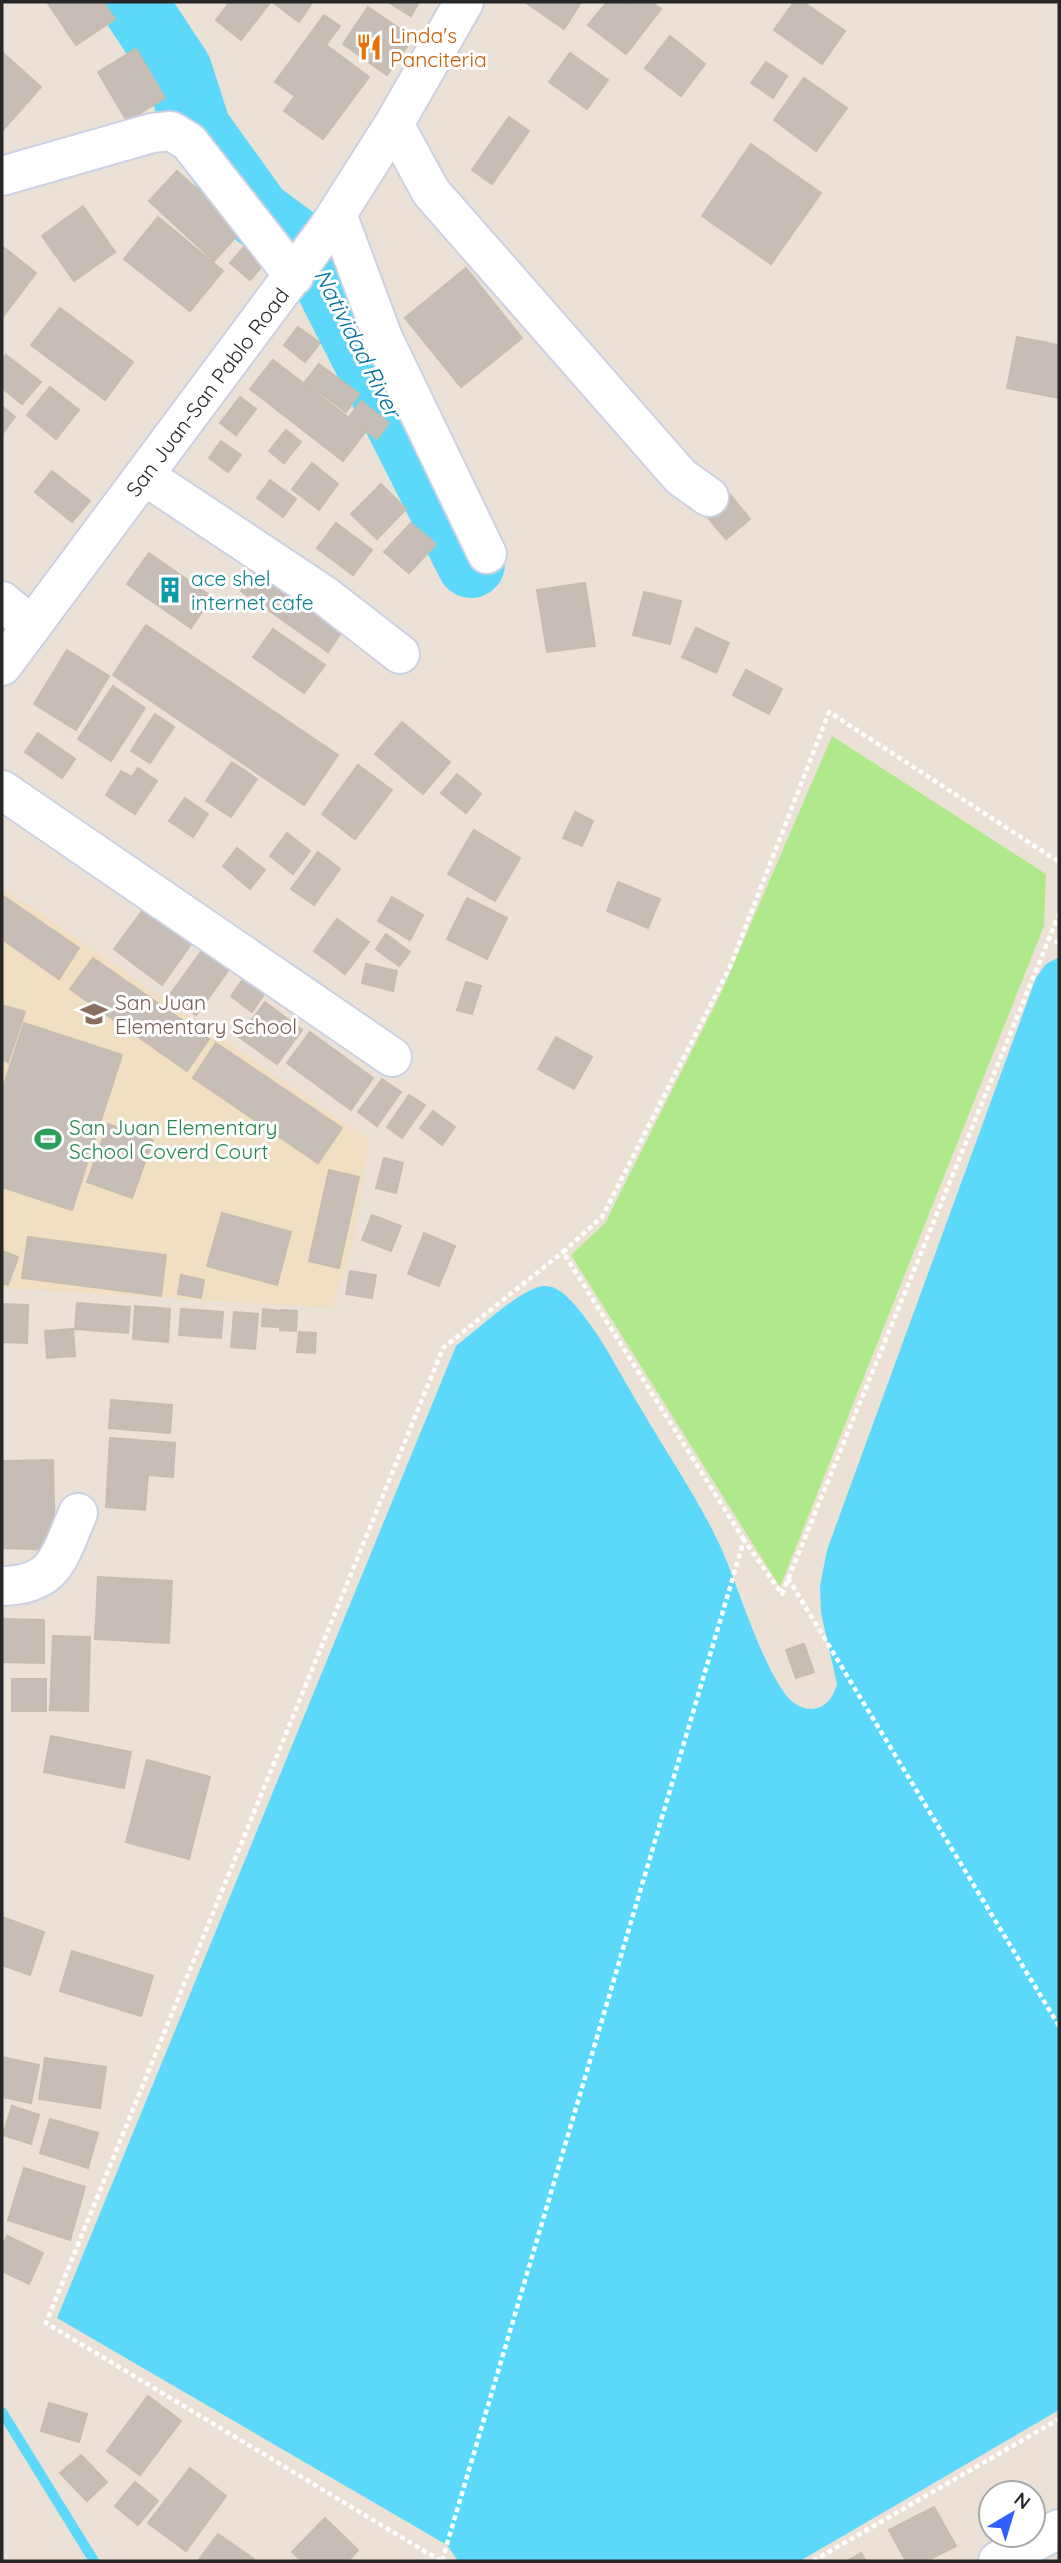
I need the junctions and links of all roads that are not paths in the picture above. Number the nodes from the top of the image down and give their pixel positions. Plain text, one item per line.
1 (464, 2) edge
2 (394, 124) junction
3 (2, 176) edge
4 (333, 221) junction
5 (298, 270) junction
6 (145, 476) junction
7 (709, 497) dead end
8 (487, 555) dead end
9 (2, 601) edge
10 (32, 626) junction
11 (400, 654) dead end
12 (2, 666) edge
13 (2, 790) edge
14 (392, 1057) dead end
15 (78, 1513) dead end
16 (2, 1586) edge
17 (1059, 2529) edge
18 (998, 2561) edge

1 - 2 street, San Juan-San Pablo Road
2 - 4 street, San Juan-San Pablo Road
2 - 7 street
3 - 5 street
4 - 5 street, San Juan-San Pablo Road
4 - 8 street
5 - 6 street, San Juan-San Pablo Road
6 - 10 street, San Juan-San Pablo Road
6 - 11 street
9 - 10 street
10 - 12 street, San Juan-San Pablo Road
13 - 14 street
15 - 16 street
17 - 18 street

